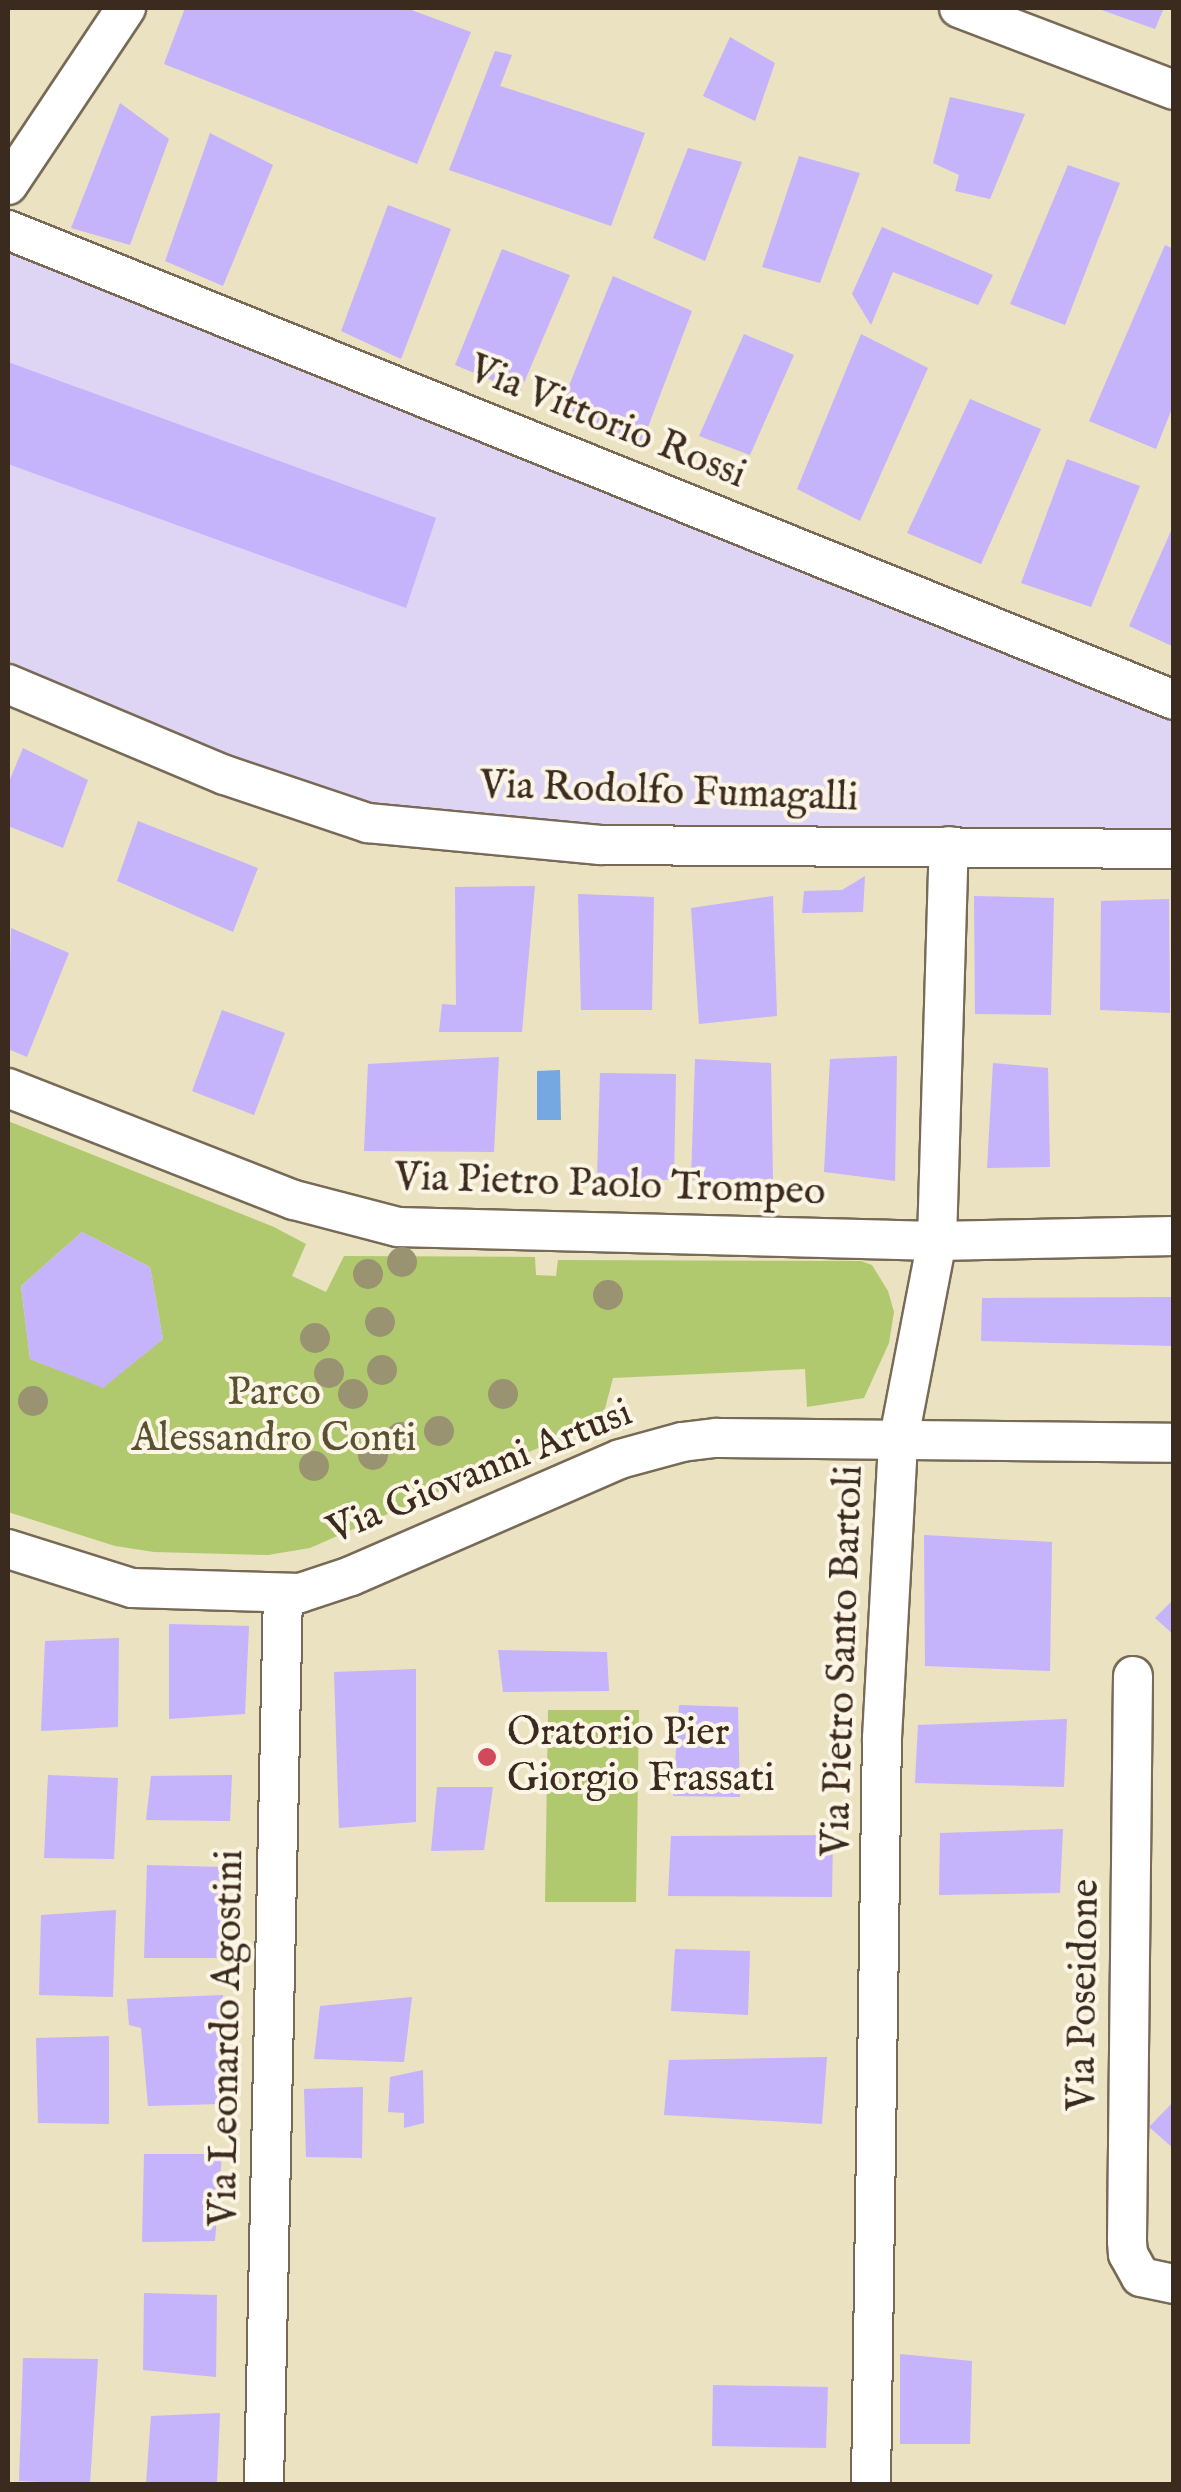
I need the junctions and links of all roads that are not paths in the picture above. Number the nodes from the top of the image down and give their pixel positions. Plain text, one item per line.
1 (126, 8) edge
2 (958, 8) edge
3 (1174, 90) edge
4 (8, 185) edge
5 (8, 230) edge
6 (8, 684) edge
7 (1174, 700) edge
8 (949, 846) junction
9 (1174, 848) edge
10 (8, 1088) edge
11 (1174, 1236) edge
12 (938, 1241) junction
13 (898, 1443) junction
14 (1174, 1444) edge
15 (8, 1549) edge
16 (283, 1594) junction
17 (1133, 1676) dead end
18 (1174, 2284) edge
19 (264, 2484) edge
20 (871, 2484) edge

1 - 4 street
2 - 3 street
5 - 7 street, Via Vittorio Rossi
6 - 8 street, Via Rodolfo Fumagalli
8 - 9 street, Via Rodolfo Fumagalli
8 - 12 street, Via Pietro Santo Bartoli
10 - 12 street, Via Pietro Paolo Trompeo
11 - 12 street, Via Pietro Paolo Trompeo
12 - 13 street, Via Pietro Santo Bartoli
13 - 14 street, Via Giovanni Artusi
13 - 16 street, Via Giovanni Artusi
13 - 20 street, Via Pietro Santo Bartoli
15 - 16 street, Via Giovanni Artusi
16 - 19 street, Via Leonardo Agostini
17 - 18 street, Via Poseidone

